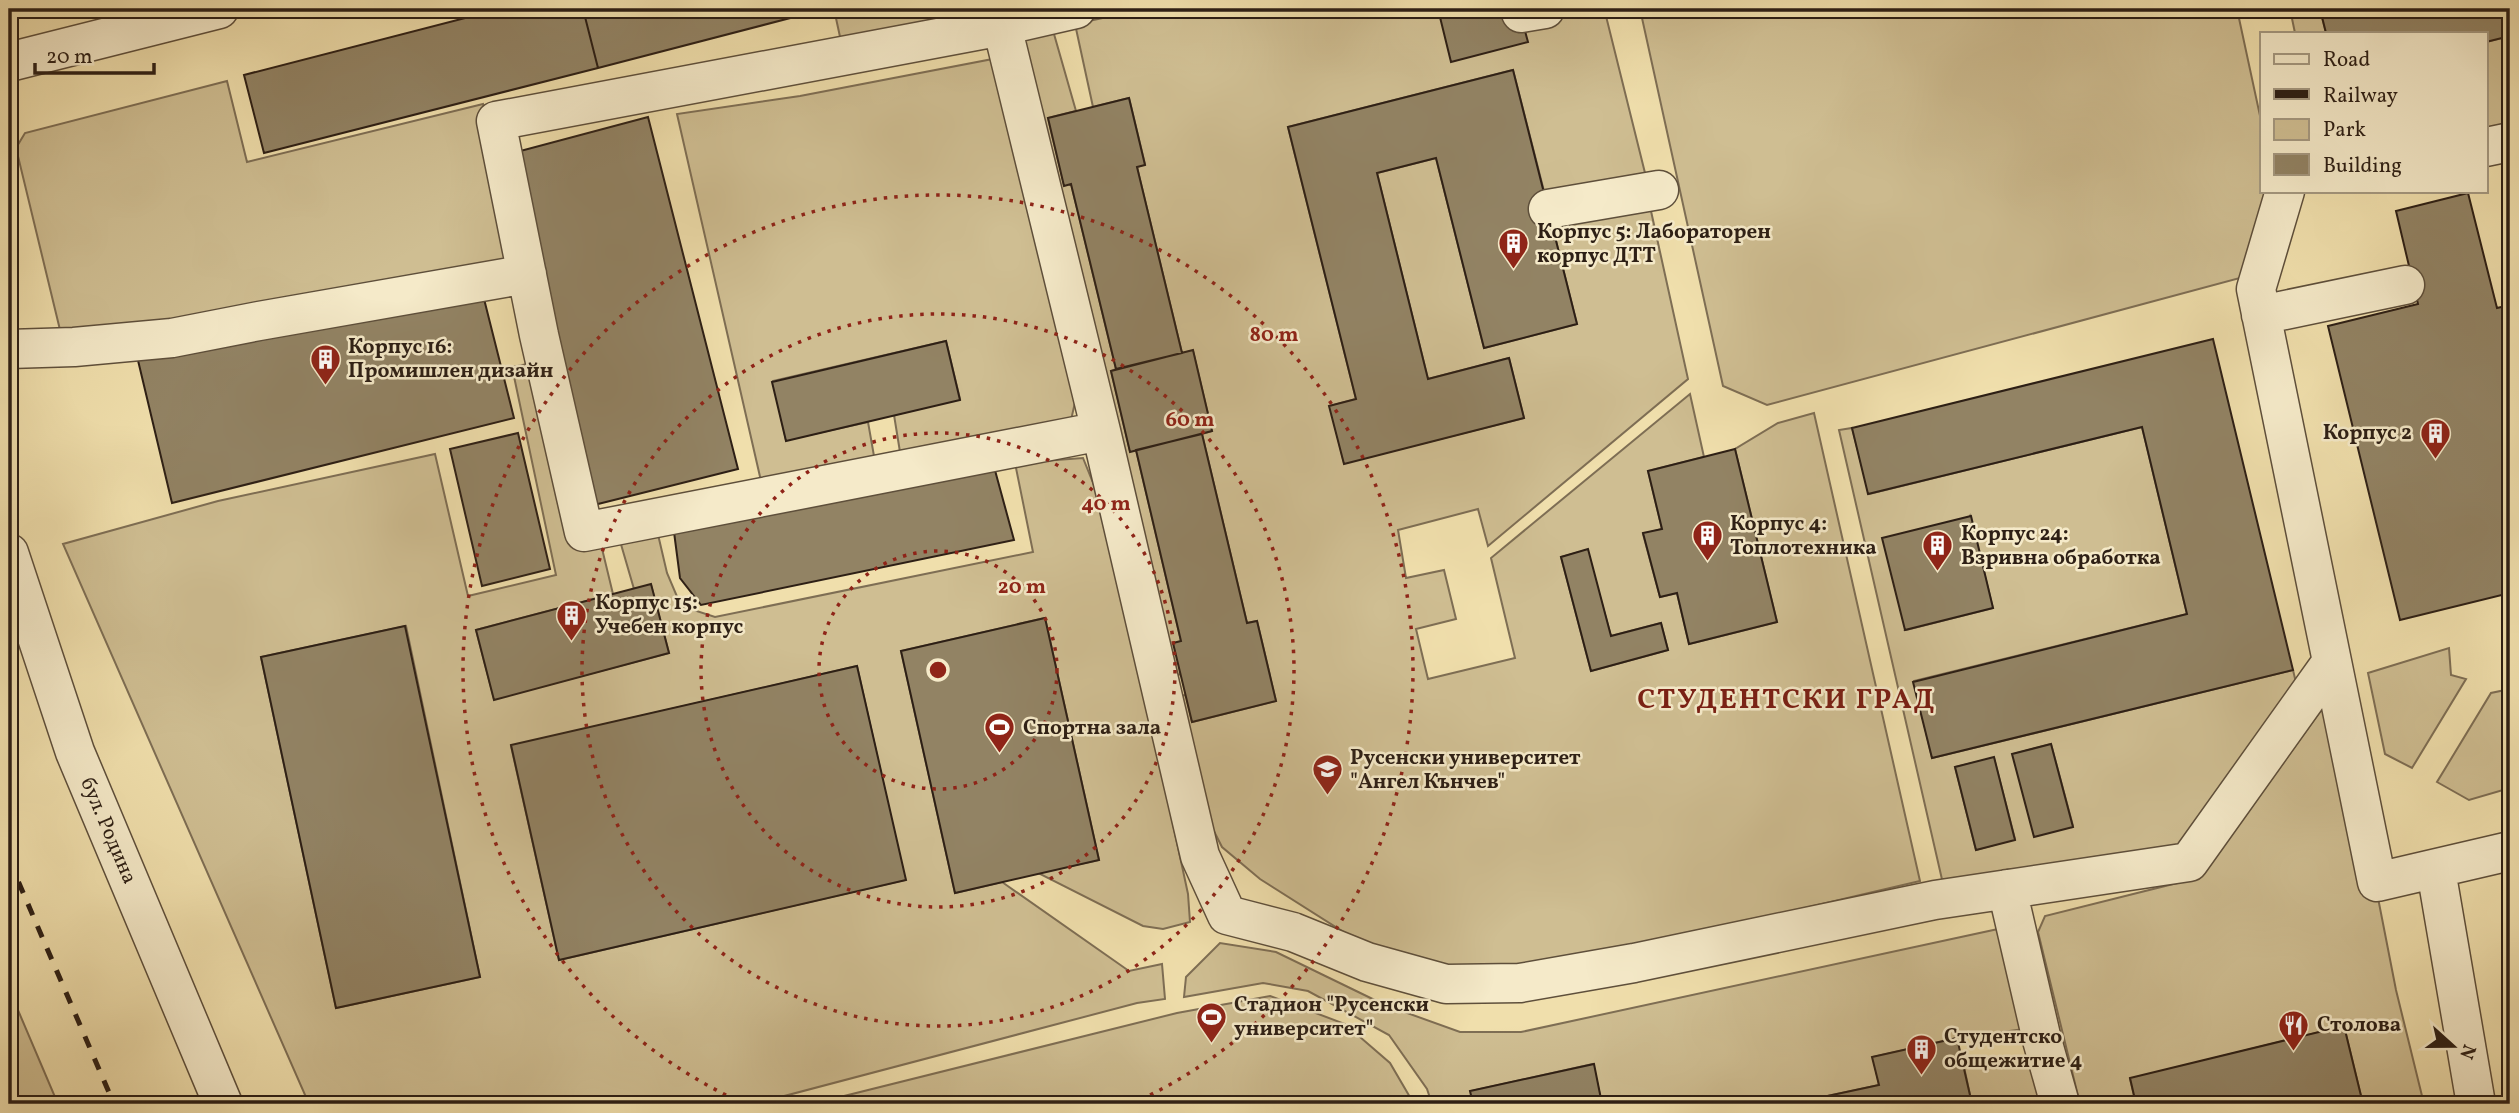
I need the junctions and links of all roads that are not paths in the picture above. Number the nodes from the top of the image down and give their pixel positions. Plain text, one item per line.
1 (219, 9) edge
2 (1076, 9) edge
3 (1002, 26) junction
4 (9, 61) edge
5 (2510, 142) edge
6 (2488, 147) edge
7 (1660, 190) dead end
8 (2286, 192) edge
9 (1548, 209) dead end
10 (527, 274) junction
11 (2405, 285) dead end
12 (2261, 316) junction
13 (9, 349) edge
14 (1101, 431) junction
15 (9, 553) edge
16 (2331, 663) junction
17 (2510, 851) edge
18 (2436, 870) junction
19 (2007, 889) junction
20 (223, 1104) edge
21 (2060, 1104) edge
22 (2476, 1104) edge

1 - 4 street
2 - 3 street
3 - 10 street
3 - 14 street
5 - 6 street
7 - 9 street
8 - 12 street
10 - 13 street
10 - 14 street
11 - 12 street
12 - 16 street
14 - 19 street
15 - 20 street, бул. Родина
16 - 18 street
16 - 19 street
17 - 18 street
18 - 22 street
19 - 21 street

